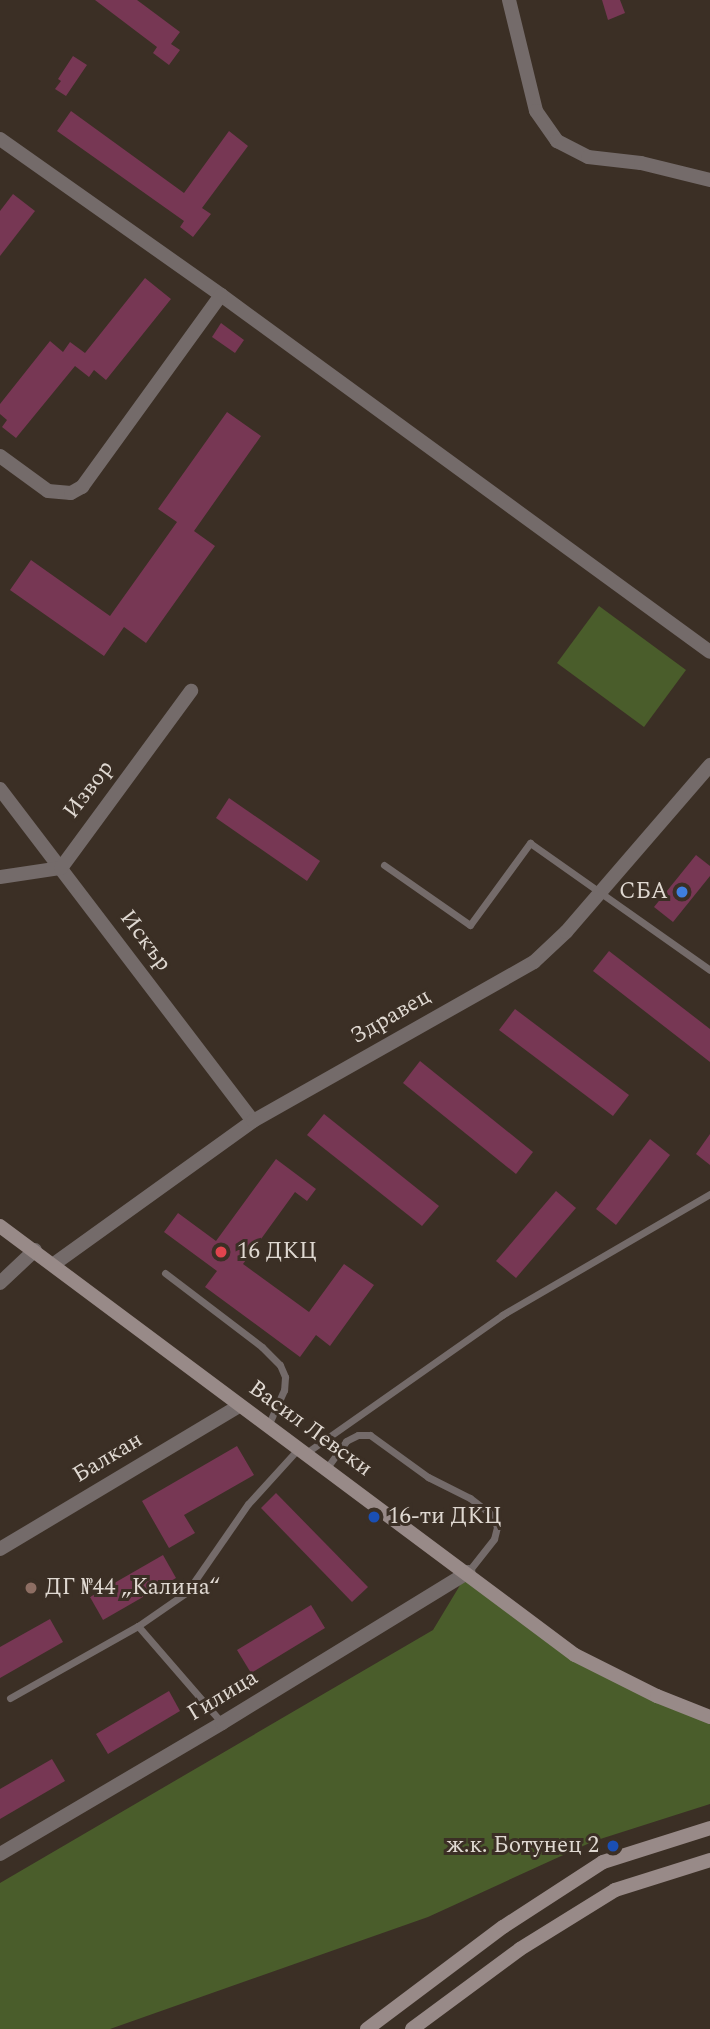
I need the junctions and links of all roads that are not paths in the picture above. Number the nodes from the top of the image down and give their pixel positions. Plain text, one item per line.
1 (509, 0) edge
2 (0, 139) edge
3 (710, 180) edge
4 (221, 295) junction
5 (0, 456) edge
6 (710, 652) edge
7 (191, 691) dead end
8 (710, 765) edge
9 (0, 789) edge
10 (384, 864) dead end
11 (61, 868) junction
12 (0, 877) edge
13 (601, 893) junction
14 (710, 970) edge
15 (253, 1121) junction
16 (710, 1194) edge
17 (0, 1226) edge
18 (35, 1250) junction
19 (54, 1264) junction
20 (165, 1273) dead end
21 (0, 1283) edge
22 (239, 1406) junction
23 (268, 1427) junction
24 (302, 1451) junction
25 (326, 1469) junction
26 (0, 1549) edge
27 (468, 1572) junction
28 (138, 1626) junction
29 (9, 1698) dead end
30 (710, 1717) edge
31 (222, 1723) junction
32 (710, 1828) edge
33 (0, 1854) edge
34 (710, 1860) edge
35 (367, 2029) edge
36 (412, 2029) edge

1 - 3 street
2 - 4 street
4 - 5 street
4 - 6 street
7 - 11 street, Извор
8 - 13 street, Здравец
9 - 11 street, Искър
10 - 13 lane
11 - 12 street
11 - 15 street, Искър
13 - 14 lane
13 - 15 street, Здравец
15 - 19 street, Здравец
16 - 24 lane
17 - 18 street, Васил Левски
18 - 19 street, Васил Левски
18 - 21 street
19 - 22 street, Васил Левски
20 - 23 lane
22 - 23 street, Васил Левски
22 - 26 street, Балкан
23 - 24 street, Васил Левски
24 - 25 street, Васил Левски
24 - 28 lane
25 - 27 street, Васил Левски
25 - 27 lane
27 - 30 street, Васил Левски
27 - 31 street, Гилица
28 - 29 lane
28 - 31 lane
31 - 33 street, Гилица
32 - 35 street
34 - 36 street

